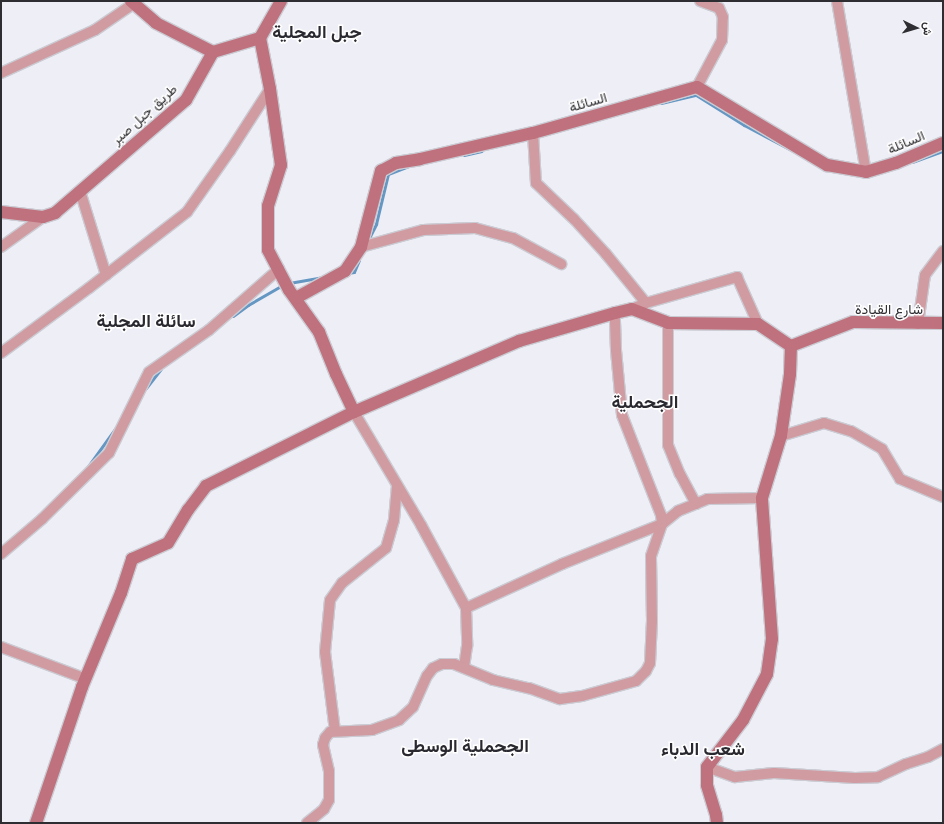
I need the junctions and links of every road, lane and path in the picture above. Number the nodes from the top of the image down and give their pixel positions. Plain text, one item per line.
1 (281, 1) edge
2 (700, 1) edge
3 (837, 1) edge
4 (132, 2) edge
5 (260, 38) junction
6 (213, 52) junction
7 (1, 73) edge
8 (697, 87) junction
9 (270, 89) junction
10 (532, 133) junction
11 (943, 143) edge
12 (866, 172) junction
13 (80, 191) junction
14 (1, 212) edge
15 (43, 216) junction
16 (1, 247) edge
17 (361, 247) junction
18 (943, 252) edge
19 (562, 264) dead end
20 (279, 269) junction
21 (106, 275) junction
22 (296, 298) junction
23 (646, 302) junction
24 (632, 309) junction
25 (615, 313) junction
26 (668, 323) junction
27 (943, 323) edge
28 (758, 324) junction
29 (918, 324) junction
30 (791, 346) junction
31 (1, 354) edge
32 (354, 412) junction
33 (781, 436) junction
34 (397, 485) junction
35 (943, 497) edge
36 (762, 498) junction
37 (696, 504) junction
38 (662, 524) junction
39 (1, 554) edge
40 (466, 608) junction
41 (1, 647) edge
42 (464, 667) junction
43 (86, 679) junction
44 (335, 731) junction
45 (943, 748) edge
46 (707, 767) junction
47 (36, 823) edge
48 (307, 823) edge
49 (716, 823) edge

1 - 5 street
2 - 8 street
3 - 12 street
4 - 6 street
4 - 7 street
5 - 6 street
5 - 9 street
6 - 13 street, طريق جبل صبر
8 - 10 street, السائلة
8 - 12 street, السائلة
9 - 20 street
9 - 21 street
10 - 17 street, السائلة
10 - 23 street
11 - 12 street, السائلة
13 - 15 street, طريق جبل صبر
13 - 21 street
14 - 15 street, طريق جبل صبر
15 - 16 street
17 - 19 street
17 - 22 street, السائلة
18 - 29 street
20 - 22 street
20 - 39 street
21 - 31 street
22 - 32 street
23 - 24 street
23 - 28 street
24 - 25 street
24 - 26 street
25 - 32 street
25 - 38 street
26 - 28 street
26 - 37 street
27 - 29 street, شارع القيادة
28 - 30 street
29 - 30 street, شارع القيادة
30 - 33 street
32 - 34 street
32 - 43 street
33 - 35 street
33 - 36 street
34 - 40 street
34 - 44 street
36 - 37 street
36 - 46 street
37 - 38 street
38 - 40 street
38 - 42 street
40 - 42 street
41 - 43 street
42 - 44 street
43 - 47 street
44 - 48 street
45 - 46 street
46 - 49 street

